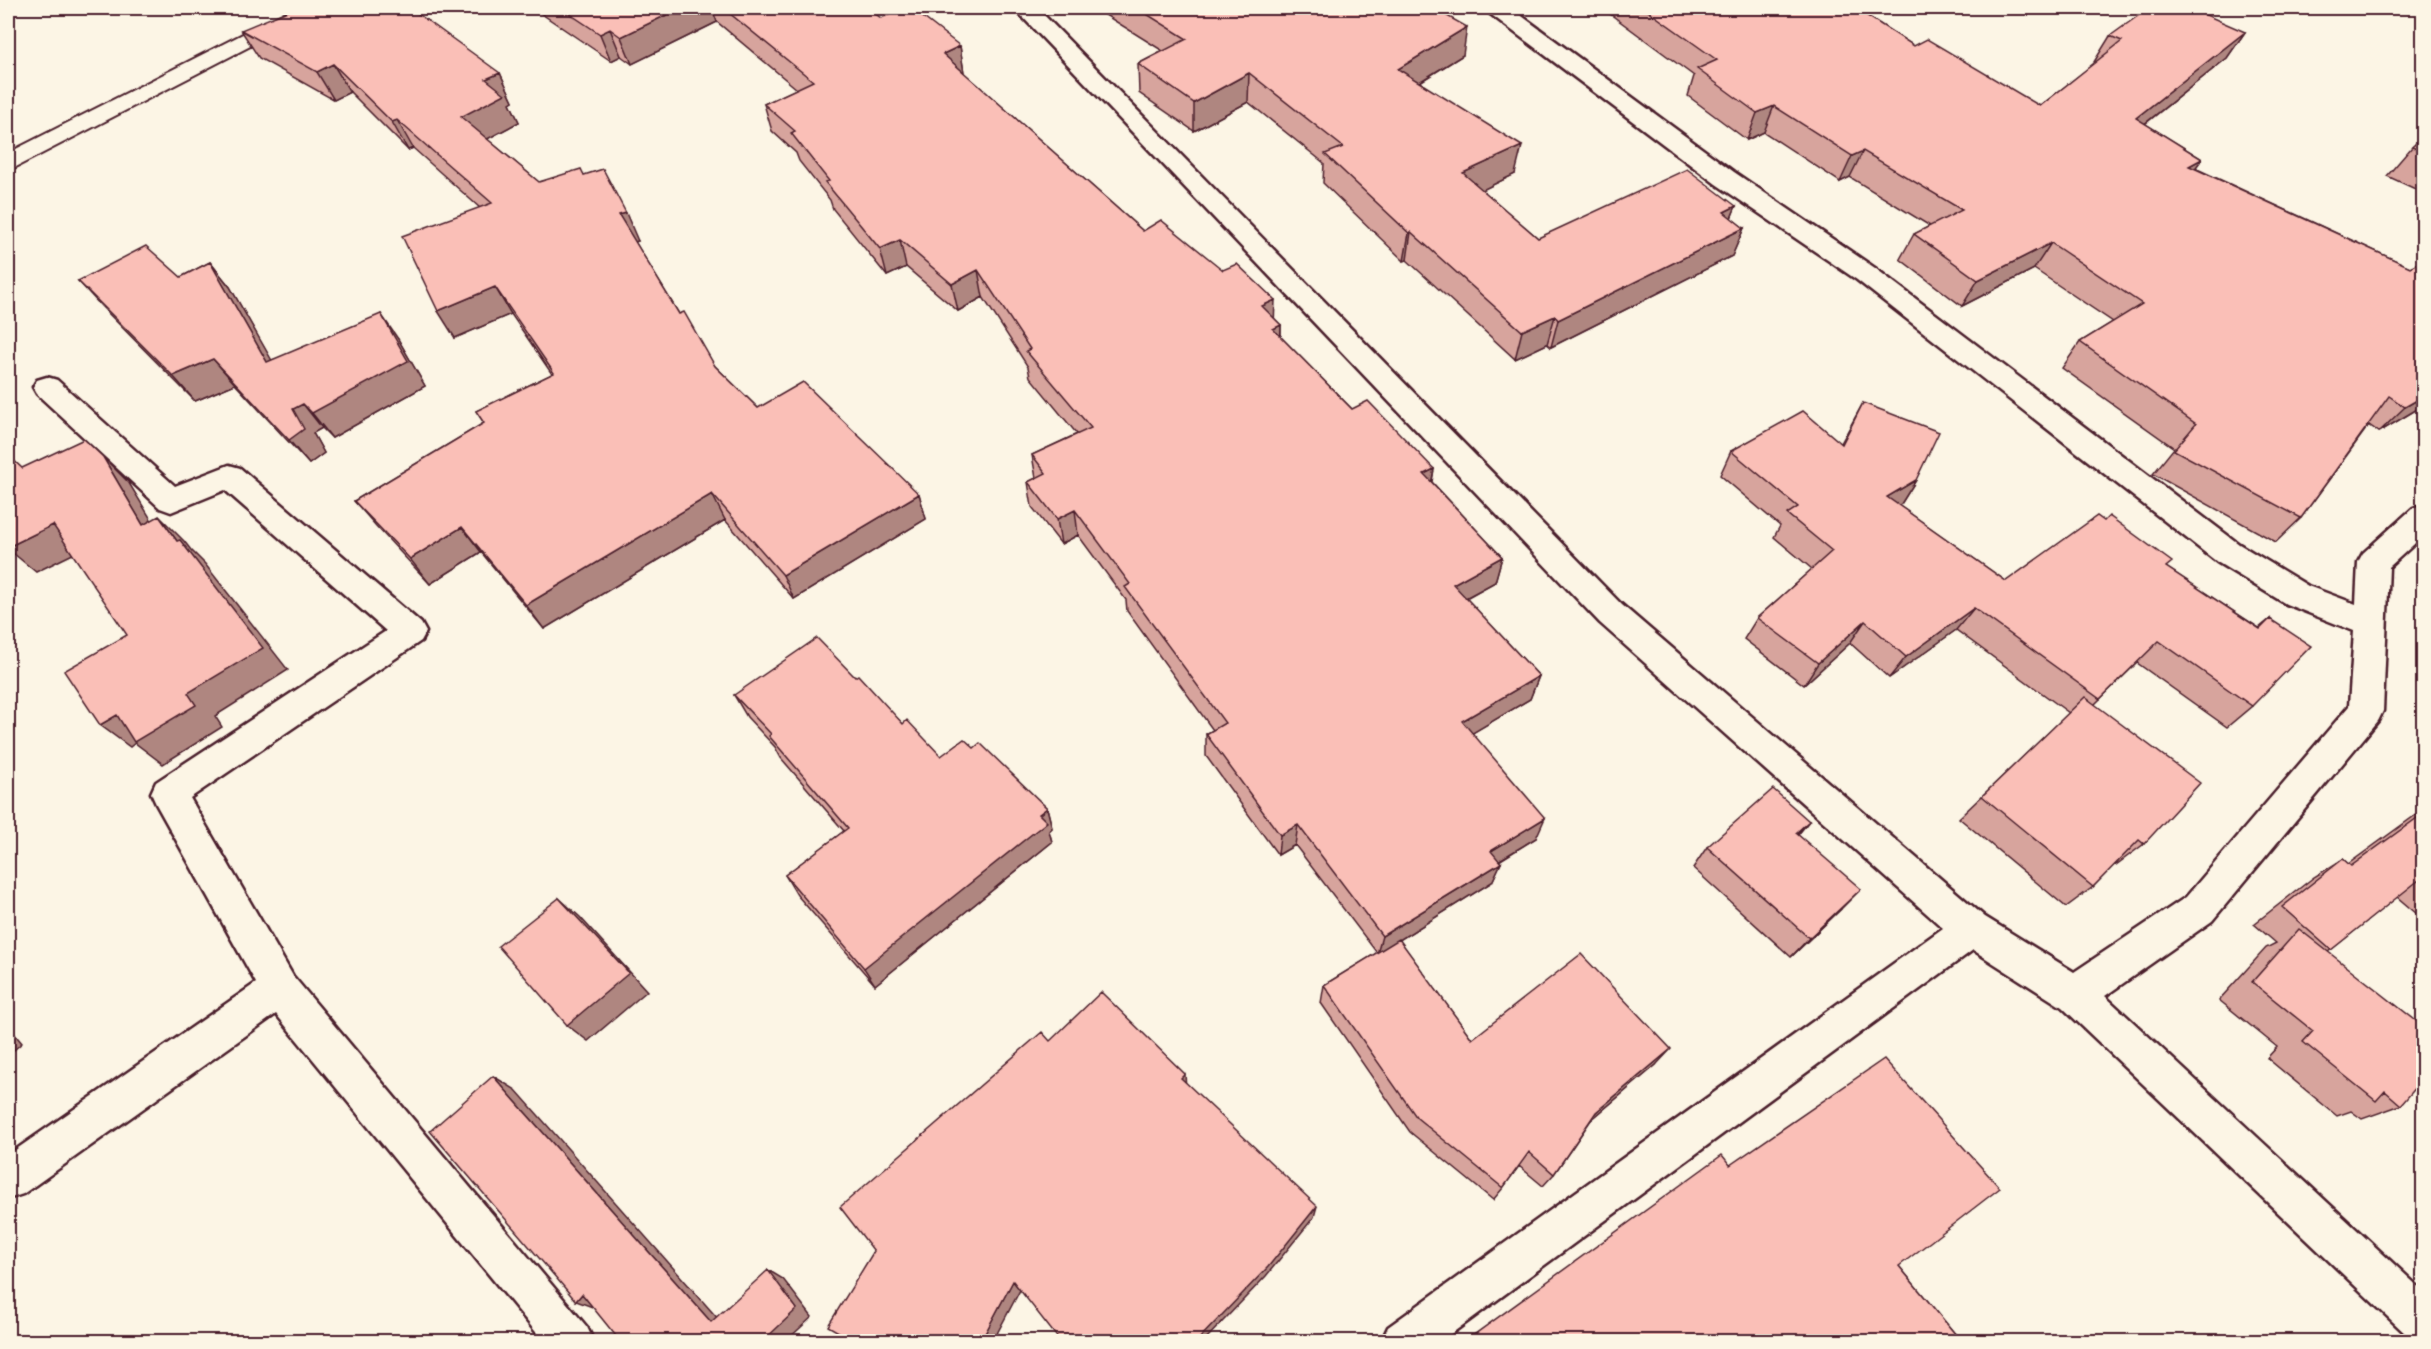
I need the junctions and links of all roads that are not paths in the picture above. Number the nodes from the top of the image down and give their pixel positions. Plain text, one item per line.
1 (309, 8) edge
2 (1025, 8) edge
3 (1497, 8) edge
4 (8, 162) edge
5 (47, 387) dead end
6 (2424, 516) edge
7 (2372, 624) junction
8 (1972, 929) junction
9 (280, 988) junction
10 (2074, 994) junction
11 (8, 1179) edge
12 (2424, 1322) edge
13 (572, 1341) edge
14 (1402, 1341) edge

1 - 4 lane
2 - 8 street
3 - 7 street
5 - 9 street
6 - 7 street
7 - 10 street
8 - 10 street
8 - 14 street
9 - 11 street
9 - 13 street
10 - 12 street

